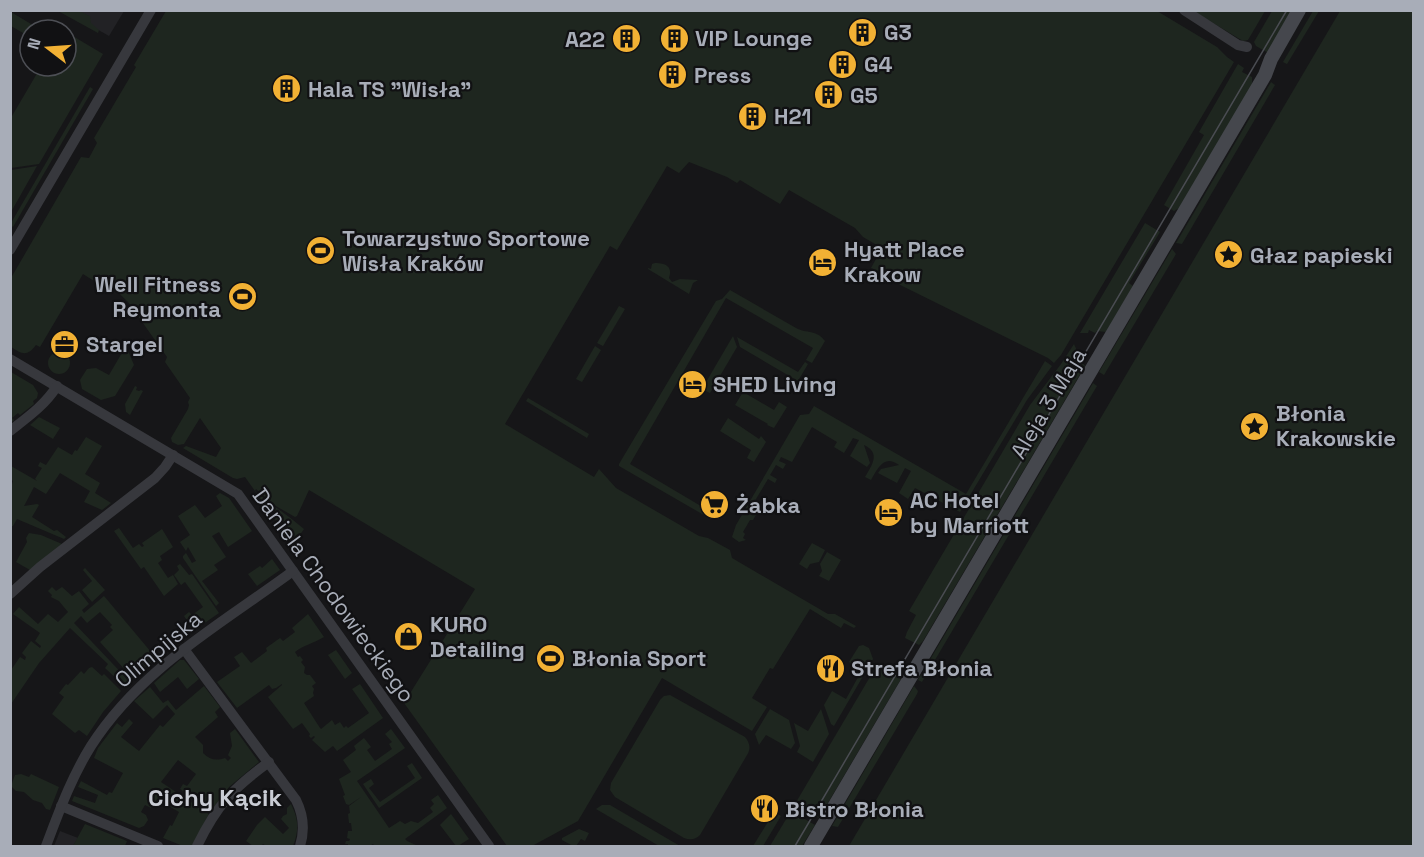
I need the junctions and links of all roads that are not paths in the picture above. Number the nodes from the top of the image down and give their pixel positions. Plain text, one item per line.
1 (150, 10) edge
2 (1184, 10) edge
3 (1299, 10) edge
4 (1246, 47) dead end
5 (10, 250) edge
6 (10, 359) edge
7 (57, 387) junction
8 (10, 431) edge
9 (172, 455) junction
10 (293, 571) junction
11 (10, 594) edge
12 (184, 649) junction
13 (269, 762) junction
14 (61, 806) junction
15 (46, 846) edge
16 (158, 846) edge
17 (197, 846) edge
18 (300, 846) edge
19 (489, 846) edge
20 (811, 846) edge

1 - 5 street
2 - 4 street
3 - 20 street, Aleja 3 Maja
6 - 7 street, Daniela Chodowieckiego
7 - 8 street
7 - 9 street, Daniela Chodowieckiego
9 - 10 street, Daniela Chodowieckiego
9 - 11 street
10 - 12 street, Olimpijska
10 - 19 street, Daniela Chodowieckiego
12 - 13 street
12 - 14 street, Olimpijska
13 - 17 street
13 - 18 street
14 - 15 street, Olimpijska
14 - 16 street

